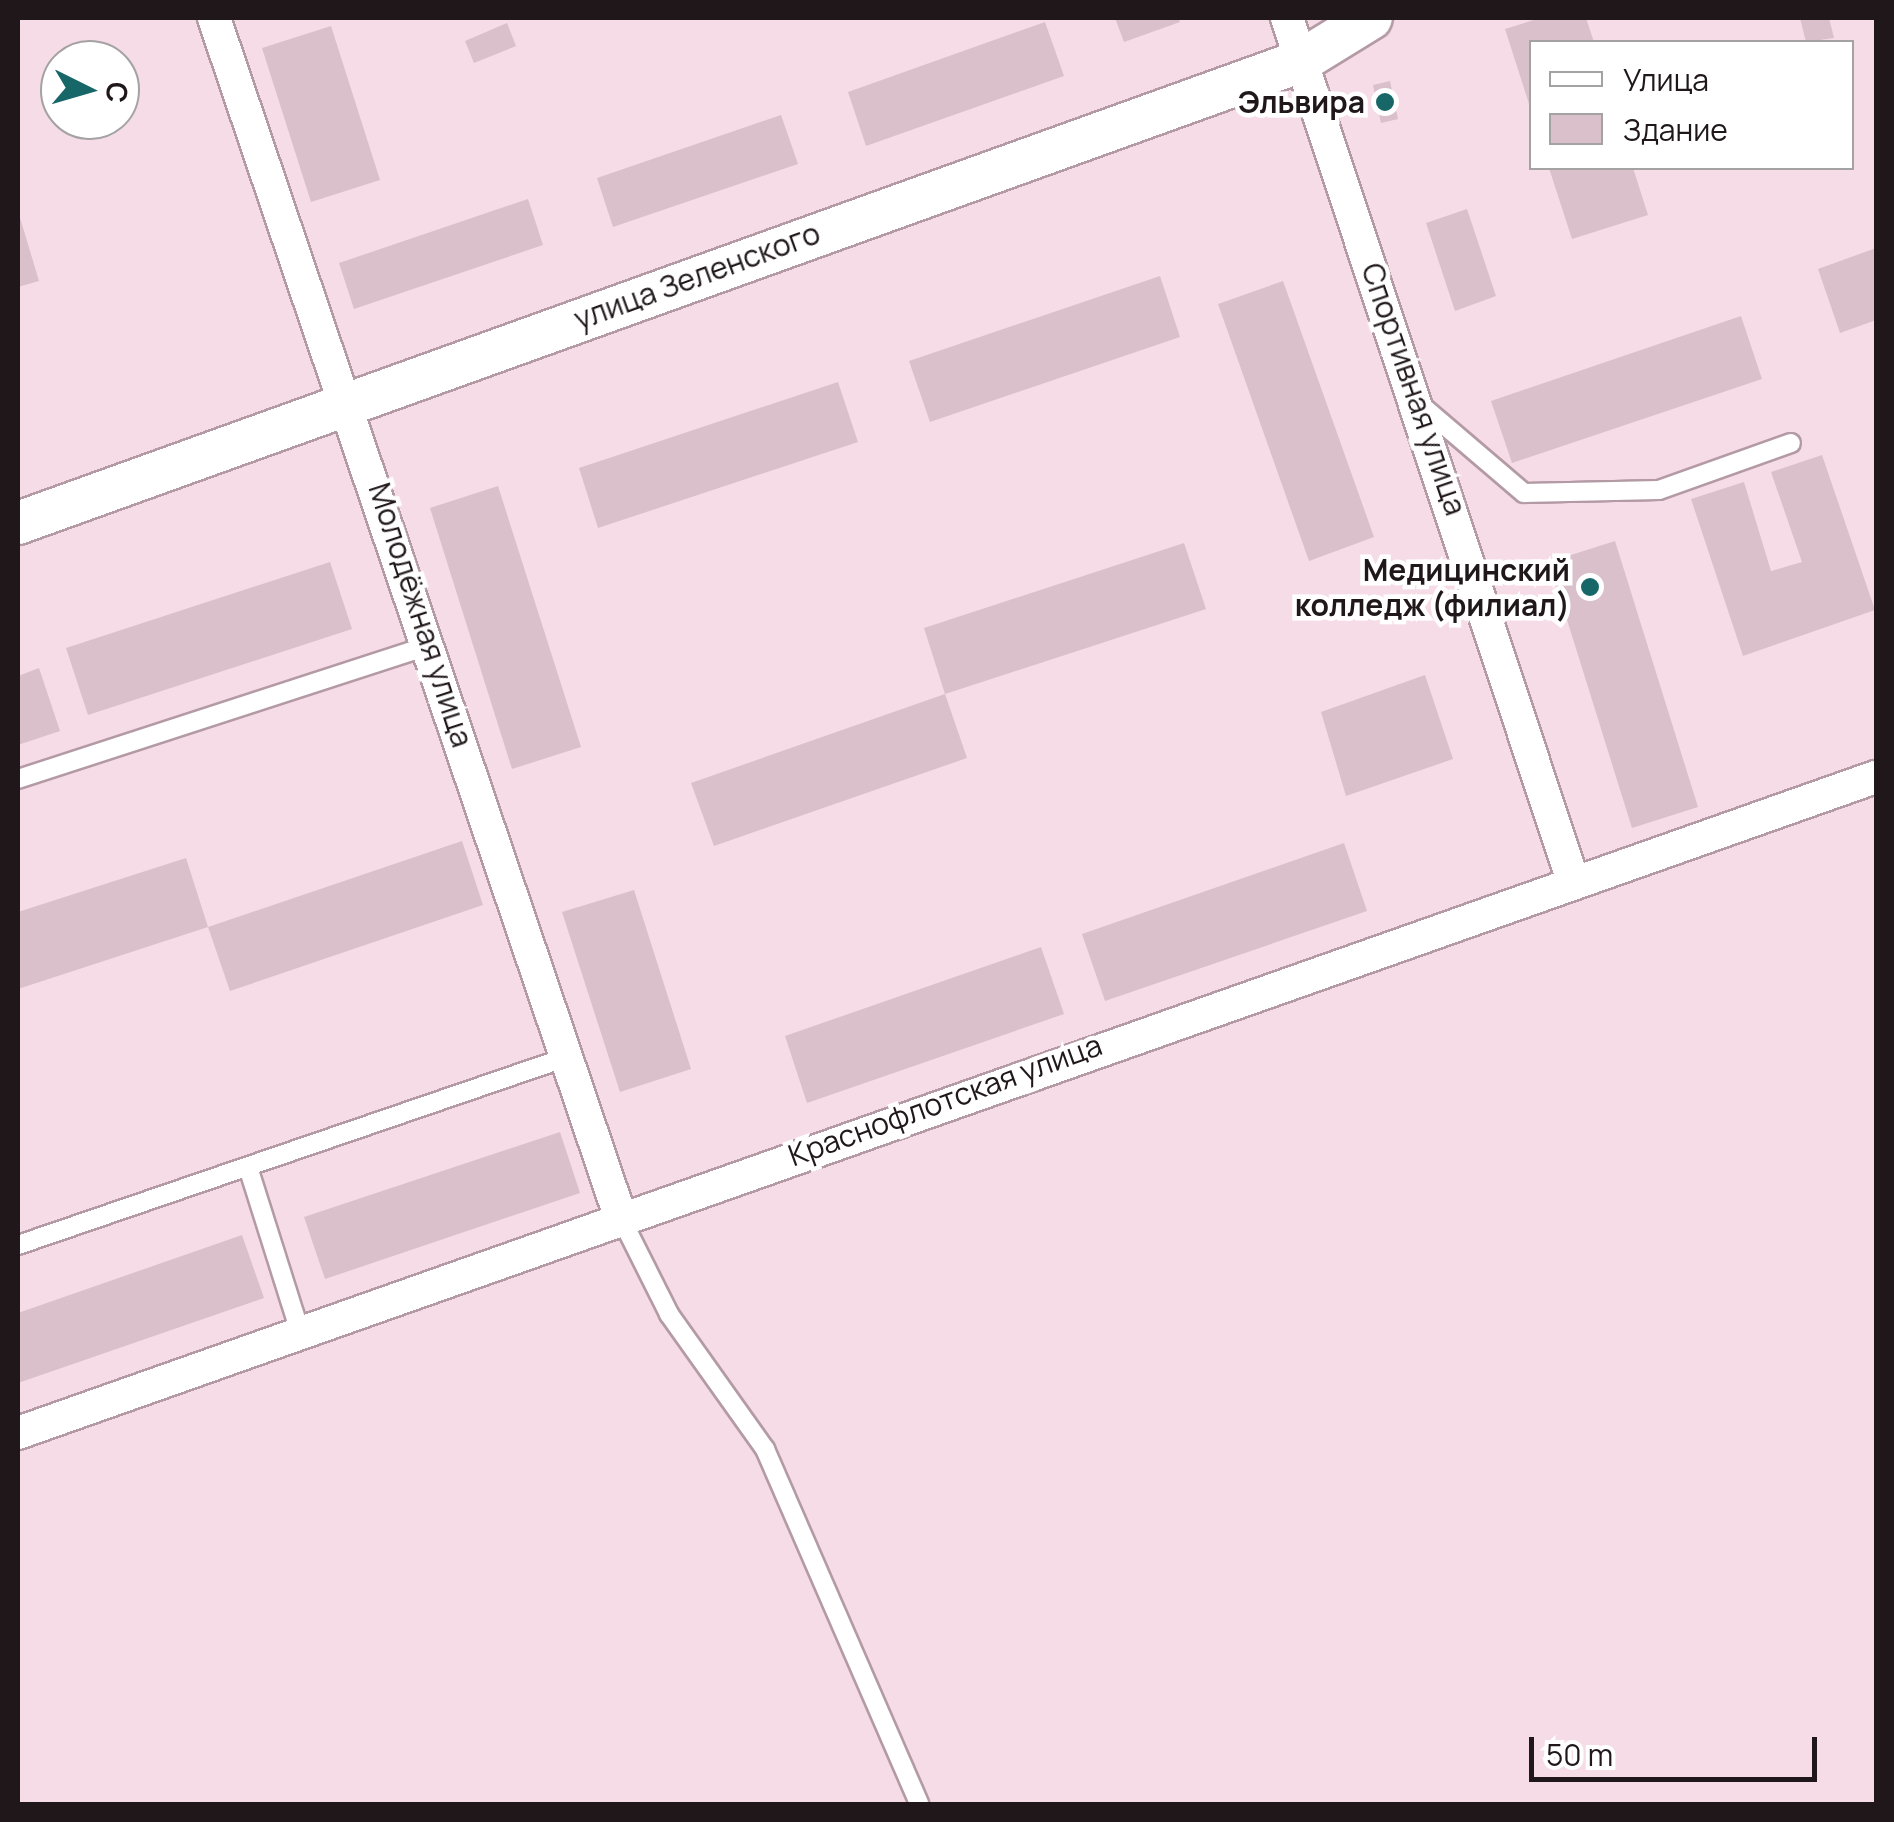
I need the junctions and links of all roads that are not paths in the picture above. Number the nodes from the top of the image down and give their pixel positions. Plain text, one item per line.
1 (214, 18) edge
2 (1286, 18) edge
3 (1371, 18) edge
4 (1300, 62) junction
5 (350, 400) junction
6 (1422, 406) junction
7 (1791, 443) dead end
8 (18, 523) edge
9 (431, 644) junction
10 (1876, 777) edge
11 (18, 779) edge
12 (1572, 878) junction
13 (567, 1057) junction
14 (248, 1166) junction
15 (620, 1216) junction
16 (18, 1246) edge
17 (300, 1332) junction
18 (18, 1433) edge
19 (919, 1804) edge

1 - 5 street, Молодёжная улица
2 - 4 street, Спортивная улица
3 - 4 street, улица Зеленского
4 - 5 street, улица Зеленского
4 - 6 street, Спортивная улица
5 - 8 street, улица Зеленского
5 - 9 street, Молодёжная улица
6 - 7 lane
6 - 12 street, Спортивная улица
9 - 11 lane
9 - 13 street, Молодёжная улица
10 - 12 street, Краснофлотская улица
12 - 15 street, Краснофлотская улица
13 - 14 lane
13 - 15 street, Молодёжная улица
14 - 16 lane
14 - 17 lane
15 - 17 street, Краснофлотская улица
15 - 19 lane
17 - 18 street, Краснофлотская улица

